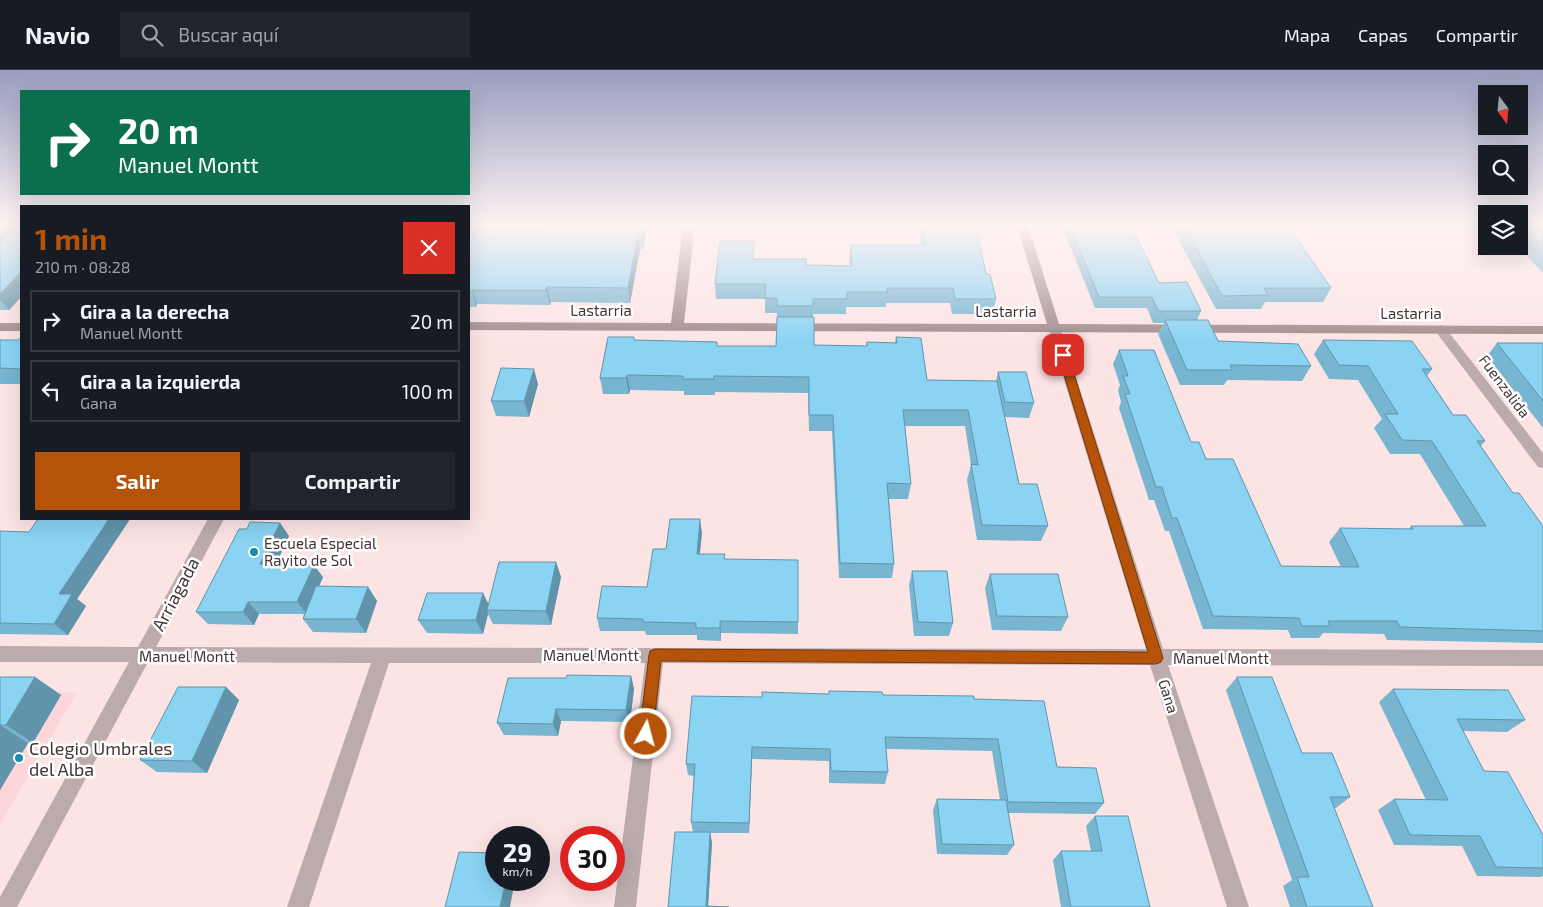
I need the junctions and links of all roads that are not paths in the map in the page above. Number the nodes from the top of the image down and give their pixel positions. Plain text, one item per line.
1 (684, 265) edge
2 (1035, 265) edge
3 (470, 326) edge
4 (676, 326) junction
5 (0, 327) edge
6 (20, 327) edge
7 (1054, 327) junction
8 (1440, 329) junction
9 (1543, 330) edge
10 (1543, 463) edge
11 (215, 520) edge
12 (0, 654) edge
13 (655, 655) junction
14 (142, 656) junction
15 (382, 656) junction
16 (1156, 658) junction
17 (1543, 658) edge
18 (6, 907) edge
19 (298, 907) edge
20 (625, 907) edge
21 (1238, 907) edge

1 - 4 main road
2 - 7 main road, Gana
3 - 4 main road, Lastarria
4 - 7 main road, Lastarria
5 - 6 main road
7 - 8 main road, Lastarria
7 - 16 street, Gana
8 - 9 main road, Lastarria
8 - 10 street, Fuenzalida
11 - 14 street, Arriagada
12 - 14 street, Manuel Montt
13 - 15 street, Manuel Montt
13 - 16 street, Manuel Montt
13 - 20 street
14 - 15 street, Manuel Montt
14 - 18 street, Arriagada
15 - 19 street
16 - 17 street, Manuel Montt
16 - 21 street, Gana

